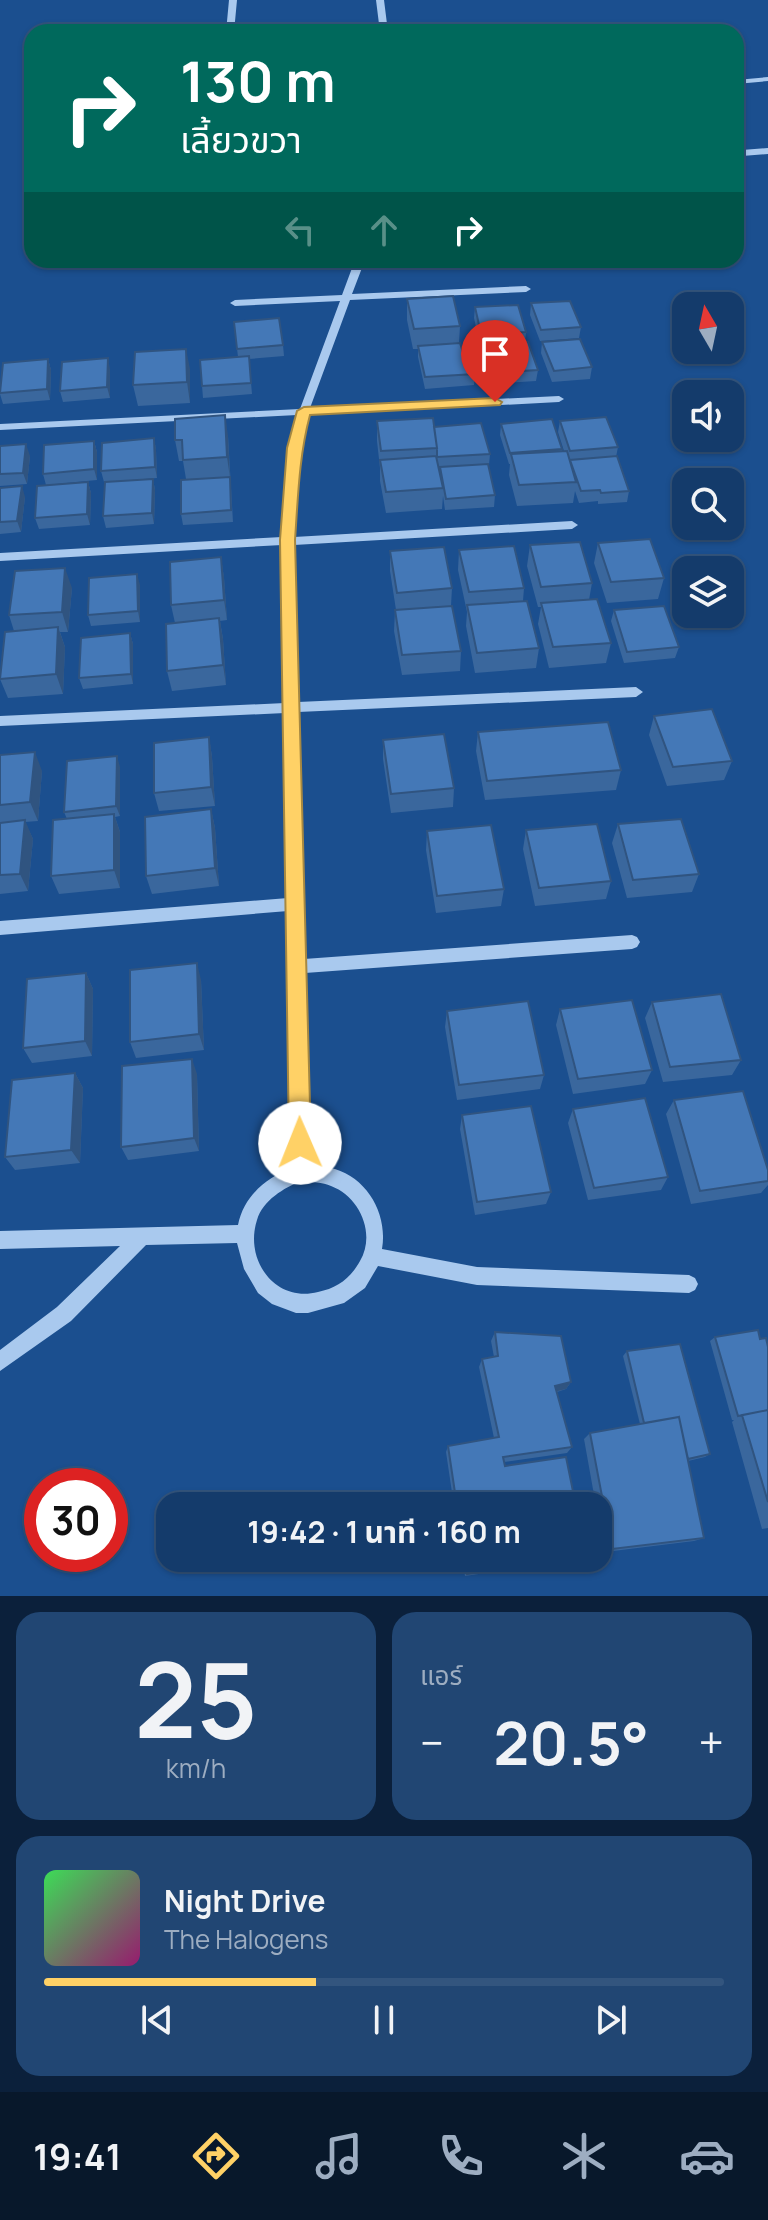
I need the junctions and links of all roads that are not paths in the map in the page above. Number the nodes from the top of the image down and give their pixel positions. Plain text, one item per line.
1 (233, 0) edge
2 (380, 0) edge
3 (231, 24) edge
4 (383, 24) edge
5 (768, 79) edge
6 (744, 81) edge
7 (768, 151) edge
8 (744, 153) edge
9 (357, 268) edge
10 (526, 289) dead end
11 (346, 299) junction
12 (235, 303) dead end
13 (559, 399) dead end
14 (304, 411) junction
15 (0, 427) edge
16 (572, 525) dead end
17 (288, 540) junction
18 (0, 557) edge
19 (636, 692) dead end
20 (292, 705) junction
21 (0, 721) edge
22 (294, 904) junction
23 (0, 928) edge
24 (632, 942) dead end
25 (295, 967) junction
26 (301, 1172) junction
27 (244, 1234) junction
28 (144, 1235) junction
29 (0, 1240) edge
30 (373, 1256) junction
31 (689, 1284) dead end
32 (0, 1362) edge

1 - 3 street
2 - 4 street
5 - 6 street
7 - 8 street
9 - 11 street
10 - 11 street
11 - 12 street
11 - 14 street
13 - 14 street
14 - 15 street
14 - 17 street
16 - 17 street
17 - 18 street
17 - 20 street
19 - 20 street
20 - 21 street
20 - 22 street
22 - 23 street
22 - 25 street
24 - 25 street
25 - 26 street
26 - 27 street
26 - 30 street
27 - 28 street
27 - 30 street
28 - 29 street
28 - 32 street
30 - 31 street

